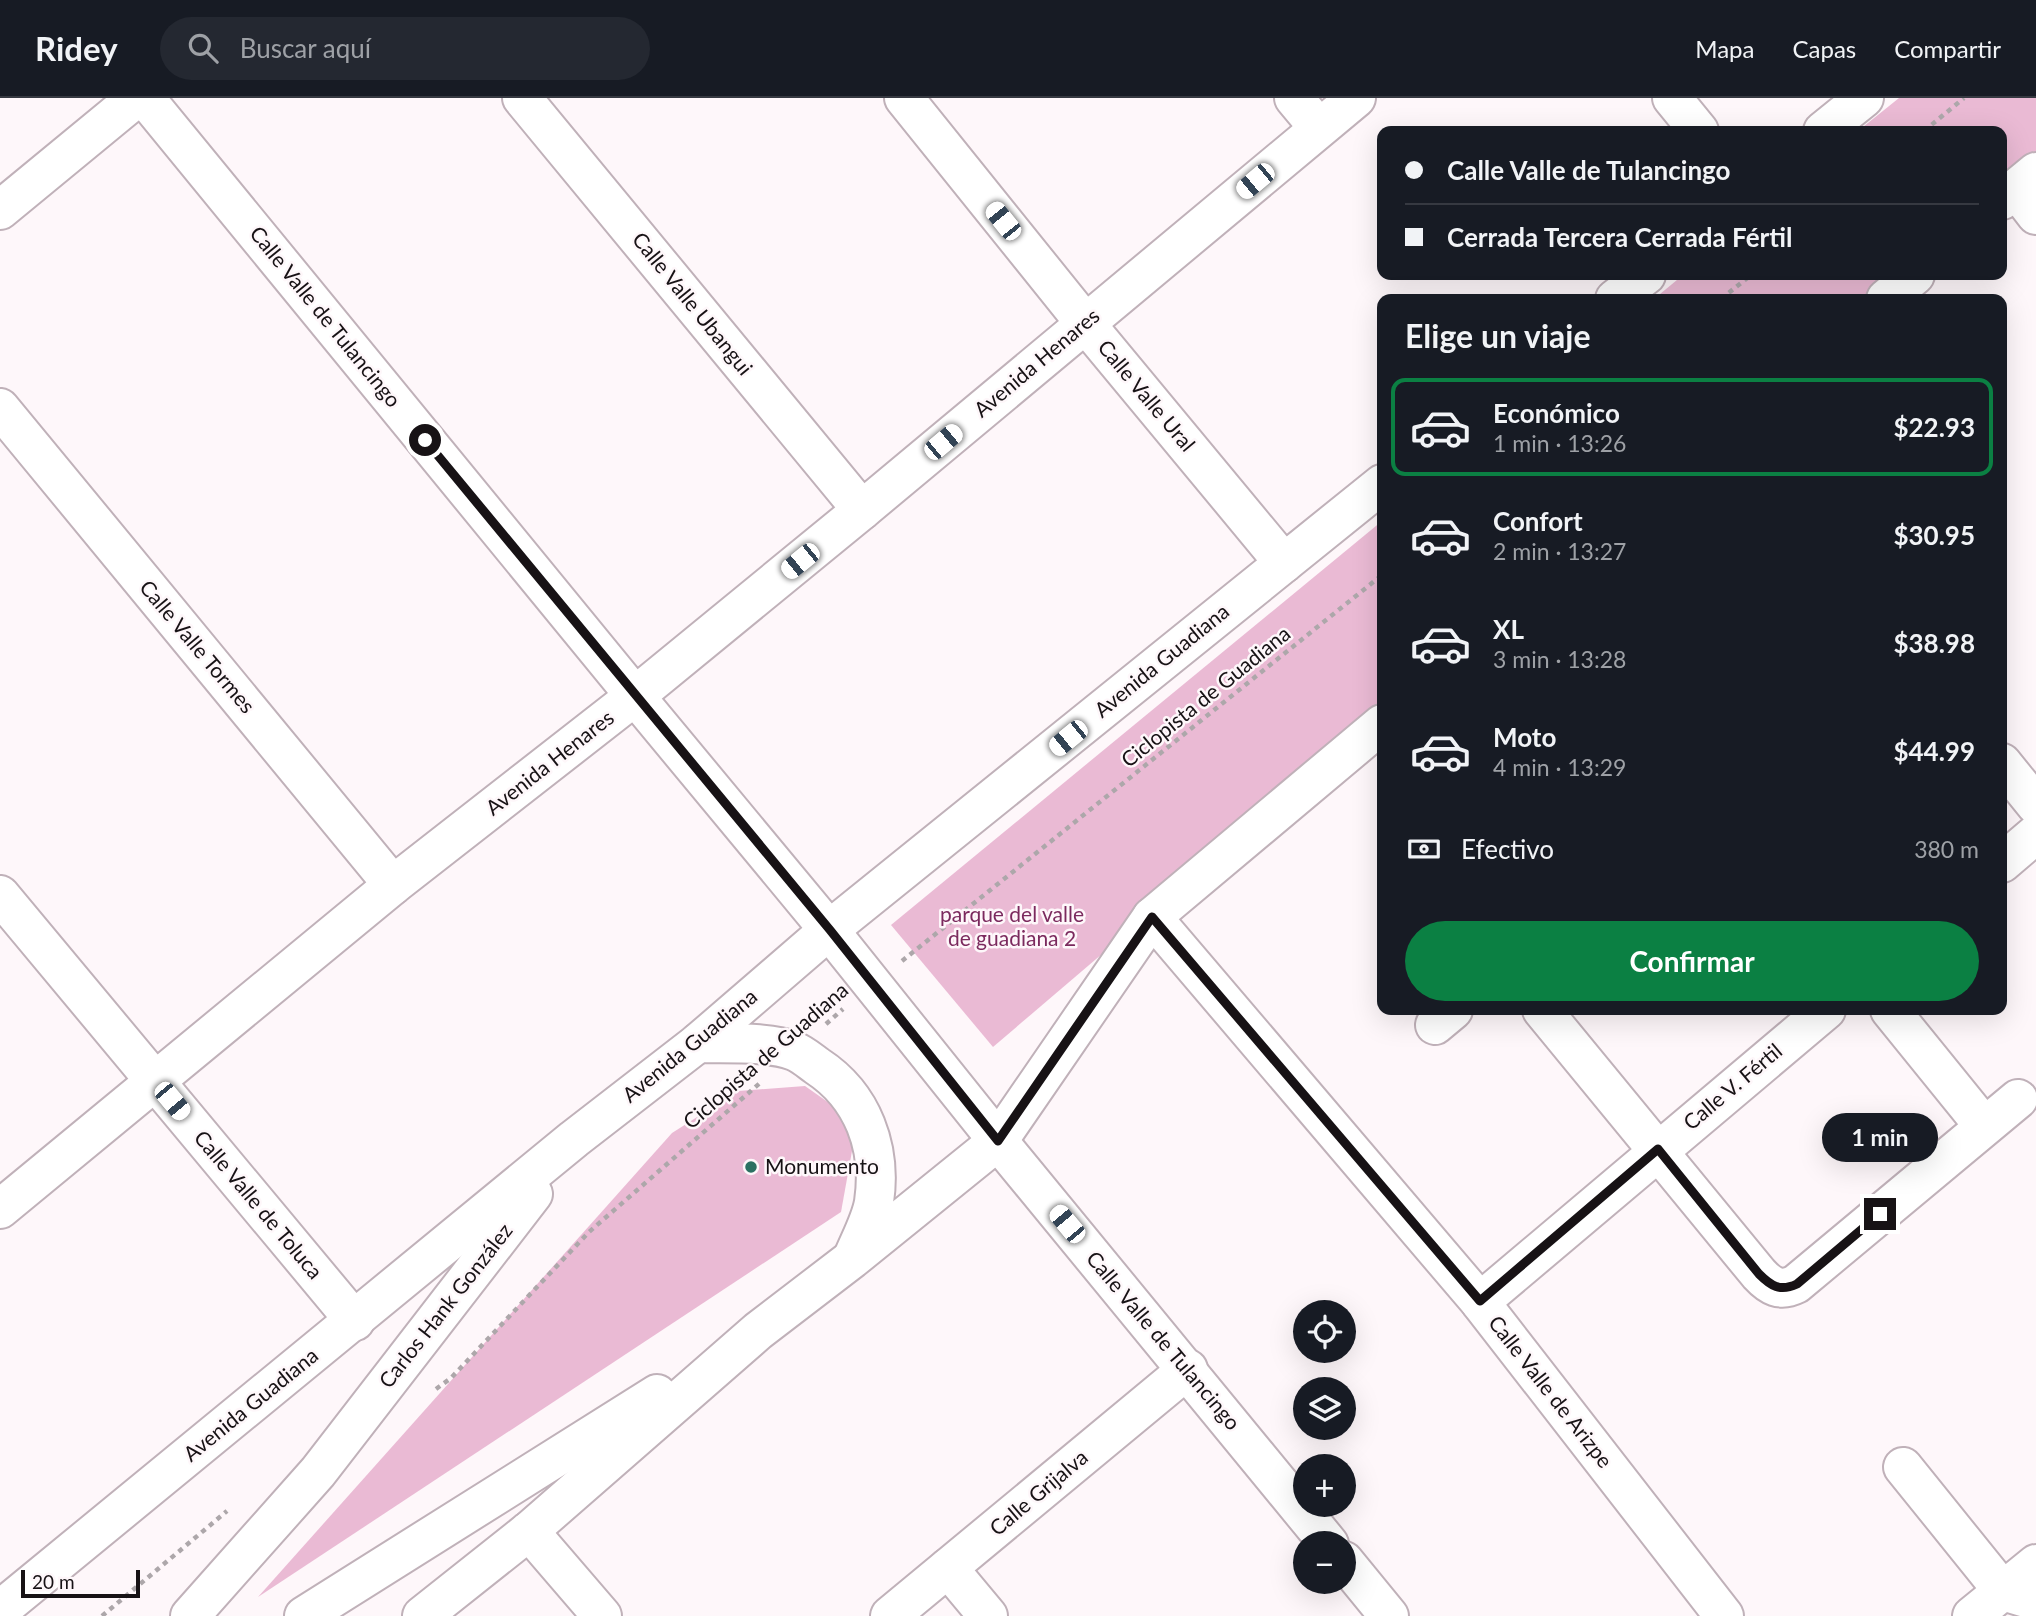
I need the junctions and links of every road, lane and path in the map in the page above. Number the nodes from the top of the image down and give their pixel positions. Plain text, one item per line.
1 (136, 98) edge
2 (145, 98) edge
3 (522, 98) edge
4 (904, 98) edge
5 (1294, 98) edge
6 (1356, 98) edge
7 (1672, 98) edge
8 (1864, 98) edge
9 (1964, 98) edge
10 (1695, 126) edge
11 (1829, 126) edge
12 (1930, 126) edge
13 (1319, 128) junction
14 (0, 210) edge
15 (1640, 280) edge
16 (1745, 280) edge
17 (1908, 280) edge
18 (1621, 294) edge
19 (1727, 294) edge
20 (1892, 294) edge
21 (1085, 323) junction
22 (0, 408) edge
23 (1377, 488) edge
24 (862, 510) junction
25 (1284, 563) junction
26 (1377, 579) edge
27 (635, 696) junction
28 (1377, 728) edge
29 (2007, 769) edge
30 (2036, 805) edge
31 (2036, 834) edge
32 (2007, 859) edge
33 (393, 885) junction
34 (0, 895) edge
35 (1152, 917) junction
36 (830, 930) junction
37 (873, 985) junction
38 (1546, 1015) edge
39 (1820, 1015) edge
40 (1894, 1015) edge
41 (698, 1043) junction
42 (795, 1051) junction
43 (156, 1082) junction
44 (2018, 1099) dead end
45 (1984, 1126) junction
46 (574, 1139) junction
47 (998, 1141) junction
48 (1658, 1149) junction
49 (0, 1209) edge
50 (852, 1259) junction
51 (1480, 1301) junction
52 (355, 1321) junction
53 (758, 1331) junction
54 (1188, 1369) junction
55 (429, 1393) dead end
56 (1903, 1467) dead end
57 (528, 1531) junction
58 (1319, 1531) edge
59 (2036, 1564) edge
60 (948, 1568) junction
61 (1356, 1576) edge
62 (2019, 1596) edge
63 (0, 1610) edge
64 (190, 1616) edge
65 (304, 1616) edge
66 (422, 1616) edge
67 (601, 1616) edge
68 (890, 1616) edge
69 (988, 1616) edge
70 (1388, 1616) edge
71 (1724, 1616) edge
72 (1972, 1616) edge

1 - 14 street
2 - 27 street, Calle Valle de Tulancingo
3 - 24 street, Calle Valle Ubangui
4 - 21 street, Calle Valle Ural
5 - 13 street
6 - 13 street, Avenida Henares
7 - 10 street
8 - 11 street
9 - 12 path
13 - 21 street, Avenida Henares
15 - 18 street
16 - 19 path
17 - 20 street
21 - 24 street, Avenida Henares
21 - 25 street, Calle Valle Ural
22 - 33 street, Calle Valle Tormes
23 - 25 street, Avenida Guadiana
24 - 27 street, Avenida Henares
25 - 36 street, Avenida Guadiana
26 - 37 path, Ciclopista de Guadiana
27 - 33 street, Avenida Henares
27 - 36 street, Calle Valle de Tulancingo
28 - 35 street
29 - 30 street
31 - 32 street
33 - 43 street, Avenida Henares
34 - 43 street, Calle Valle de Toluca
35 - 47 street
35 - 51 street, Calle Valle de Arizpe
36 - 37 street, Calle Valle de Tulancingo
36 - 41 street, Avenida Guadiana
37 - 42 path, Ciclopista de Guadiana
37 - 47 street, Calle Valle de Tulancingo
38 - 48 street
39 - 48 street, Calle V. Fértil
40 - 45 street
41 - 42 street
41 - 46 street, Avenida Guadiana
42 - 50 street
42 - 55 path, Ciclopista de Guadiana
43 - 49 street, Avenida Henares
43 - 52 street, Calle Valle de Toluca
44 - 45 street
45 - 48 street
46 - 52 street, Avenida Guadiana
46 - 64 street, Carlos Hank González
47 - 50 street
47 - 54 street, Calle Valle de Tulancingo
48 - 51 street, Calle V. Fértil
50 - 53 street
51 - 71 street, Calle Valle de Arizpe
52 - 63 street, Avenida Guadiana
53 - 57 street
53 - 65 street
54 - 58 street, Calle Valle de Tulancingo
54 - 60 street, Calle Grijalva
56 - 62 street
57 - 66 street
57 - 67 street
59 - 62 street
60 - 68 street, Calle Grijalva
60 - 69 street
61 - 70 street
62 - 72 street

